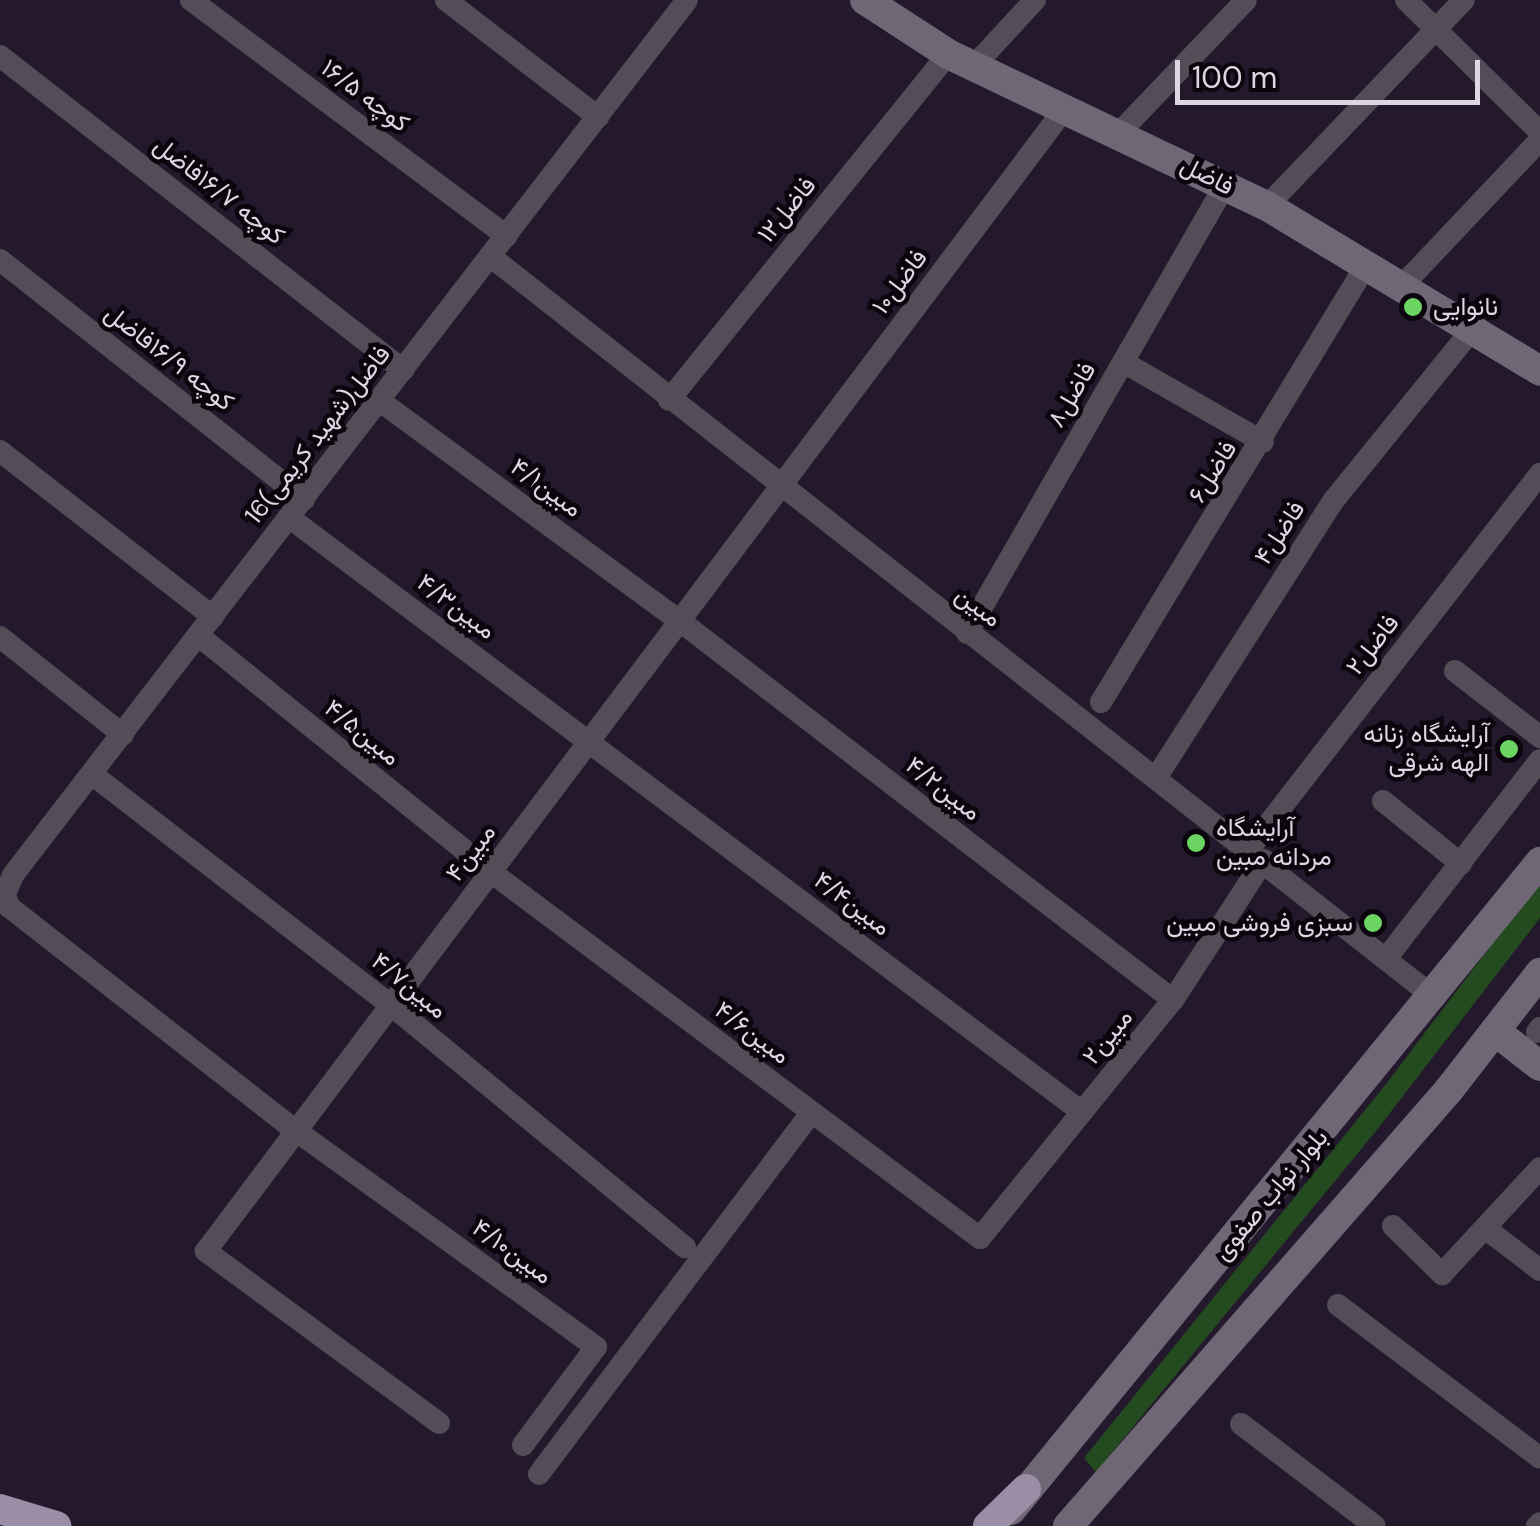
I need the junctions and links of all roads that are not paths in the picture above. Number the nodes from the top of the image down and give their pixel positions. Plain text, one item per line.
1 (191, 0) edge
2 (446, 0) edge
3 (687, 0) edge
4 (1036, 0) edge
5 (1246, 0) edge
6 (1406, 0) edge
7 (1464, 0) edge
8 (867, 1) edge
9 (1436, 30) junction
10 (0, 56) edge
11 (961, 60) junction
12 (1065, 108) junction
13 (598, 117) junction
14 (1120, 132) junction
15 (1540, 136) edge
16 (1225, 185) junction
17 (1267, 206) junction
18 (506, 236) junction
19 (490, 256) junction
20 (0, 260) edge
21 (1364, 266) junction
22 (1400, 288) junction
23 (1470, 332) junction
24 (1123, 362) junction
25 (404, 370) junction
26 (1540, 371) edge
27 (669, 400) junction
28 (380, 401) junction
29 (1263, 442) junction
30 (0, 451) edge
31 (1540, 474) edge
32 (779, 488) junction
33 (297, 508) junction
34 (680, 620) junction
35 (206, 627) junction
36 (967, 633) junction
37 (0, 637) edge
38 (1455, 671) dead end
39 (1101, 702) dead end
40 (123, 735) junction
41 (1540, 737) edge
42 (590, 741) junction
43 (1540, 760) edge
44 (93, 775) junction
45 (1156, 778) junction
46 (1383, 802) dead end
47 (1257, 855) junction
48 (1540, 862) edge
49 (1461, 864) junction
50 (6, 870) edge
51 (491, 872) junction
52 (1388, 956) junction
53 (1540, 974) edge
54 (1434, 998) junction
55 (1172, 1000) junction
56 (391, 1005) junction
57 (1495, 1032) junction
58 (1540, 1066) edge
59 (812, 1112) junction
60 (1082, 1112) junction
61 (296, 1130) junction
62 (1540, 1168) edge
63 (1393, 1226) dead end
64 (1485, 1228) junction
65 (980, 1238) joint
66 (684, 1247) dead end
67 (1540, 1270) edge
68 (1338, 1304) dead end
69 (439, 1423) dead end
70 (1241, 1424) dead end
71 (523, 1445) dead end
72 (1540, 1458) edge
73 (539, 1474) dead end
74 (1100, 1486) junction
75 (1026, 1489) junction
76 (0, 1510) edge
77 (56, 1526) edge
78 (988, 1526) edge
79 (999, 1526) edge
80 (1068, 1526) edge
81 (1089, 1526) edge
82 (1374, 1526) edge

1 - 18 street, کوچه ۱۶/۵
2 - 13 street
3 - 13 street, 16فاضل(شهید کریمی)
4 - 11 street, ۱۲فاضل
5 - 14 street
6 - 9 street
7 - 9 street
8 - 11 main road, فاضل
9 - 15 street
9 - 17 street
10 - 25 street, کوچه ۱۶/۷فاضل
11 - 12 main road, فاضل
11 - 27 street, ۱۲فاضل
12 - 14 main road, فاضل
12 - 32 street, ۱۰فاضل
13 - 18 street, 16فاضل(شهید کریمی)
14 - 16 main road, فاضل
15 - 22 street
16 - 17 main road, فاضل
16 - 24 street, ۸فاضل
17 - 21 main road, فاضل
18 - 19 street, 16فاضل(شهید کریمی)
19 - 25 street, 16فاضل(شهید کریمی)
19 - 27 street, مبین
20 - 33 street, کوچه ۱۶/۹فاضل
21 - 22 main road, فاضل
21 - 29 street, ۶فاضل
22 - 23 main road, فاضل
23 - 26 main road, فاضل
23 - 45 street, ۴فاضل
24 - 29 street
24 - 36 street, ۸فاضل
25 - 28 street, 16فاضل(شهید کریمی)
27 - 32 street, مبین
28 - 33 street, 16فاضل(شهید کریمی)
28 - 34 street, ۴/۱مبین
29 - 39 street, ۶فاضل
30 - 35 street, ۴/۵مبین
31 - 47 street, ۲فاضل
32 - 34 street, ۴مبین
32 - 36 street, مبین
33 - 35 street, 16فاضل(شهید کریمی)
33 - 42 street, ۴/۳مبین
34 - 42 street, ۴مبین
34 - 55 street, ۴/۲مبین
35 - 40 street, 16فاضل(شهید کریمی)
35 - 51 street, ۴/۵مبین
36 - 45 street, مبین
37 - 40 street
38 - 41 street
40 - 44 street, 16فاضل(شهید کریمی)
42 - 51 street, ۴مبین
42 - 60 street, ۴/۴مبین
43 - 49 street
44 - 50 street, 16فاضل(شهید کریمی)
44 - 56 street, ۴/۷مبین
45 - 47 street, مبین
46 - 49 street
47 - 52 street, مبین
47 - 55 street, ۲مبین
48 - 54 main road, بلوار نواب صفوی
49 - 52 street
50 - 61 street, 16فاضل(شهید کریمی)
51 - 56 street, ۴مبین
51 - 59 street, ۴/۶مبین
52 - 54 street, مبین
53 - 57 main road
54 - 75 main road, بلوار نواب صفوی
55 - 60 street, ۲مبین
56 - 61 street, ۴مبین
56 - 66 street, ۴/۷مبین
57 - 58 main road
57 - 74 main road
59 - 65 street, ۴/۶مبین
59 - 73 street
60 - 65 street, ۲مبین
61 - 69 street, ۴مبین
61 - 71 street, ۴/۱۰مبین
62 - 64 street
63 - 64 street
64 - 67 street
68 - 72 street
70 - 82 street
74 - 80 main road
74 - 81 main road
75 - 78 highway
75 - 79 main road, بلوار نواب صفوی
76 - 77 highway

